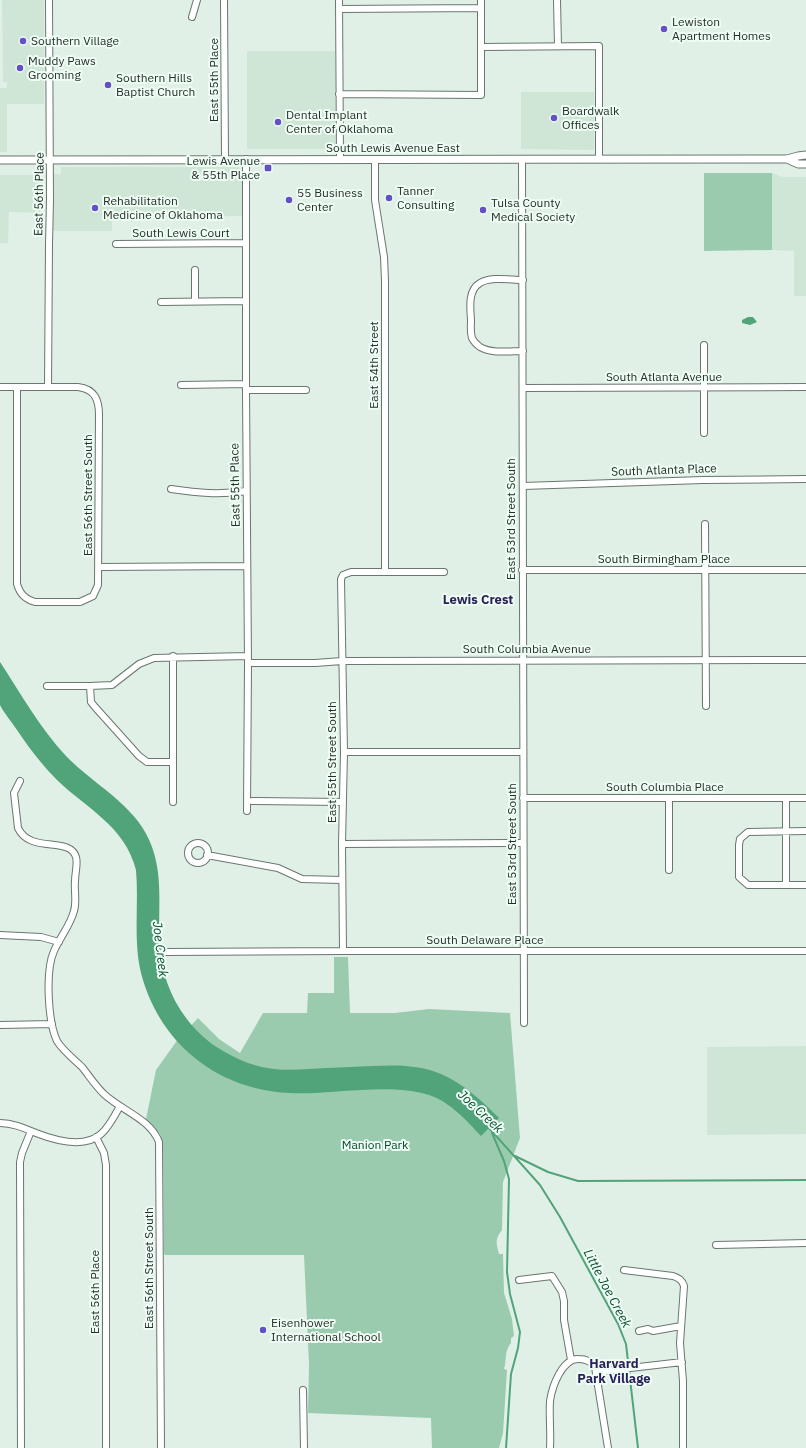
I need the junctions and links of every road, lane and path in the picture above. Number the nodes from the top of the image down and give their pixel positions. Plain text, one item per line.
1 (50, 0) edge
2 (197, 0) edge
3 (224, 0) edge
4 (339, 0) edge
5 (481, 0) edge
6 (558, 0) edge
7 (481, 8) junction
8 (339, 9) junction
9 (192, 16) dead end
10 (558, 46) junction
11 (481, 47) junction
12 (339, 94) junction
13 (806, 155) edge
14 (225, 159) junction
15 (246, 159) junction
16 (340, 159) junction
17 (375, 159) junction
18 (599, 159) junction
19 (787, 159) junction
20 (0, 160) edge
21 (50, 160) junction
22 (522, 160) junction
23 (806, 164) edge
24 (246, 243) junction
25 (116, 244) dead end
26 (195, 270) dead end
27 (523, 280) junction
28 (195, 301) junction
29 (246, 301) junction
30 (161, 302) dead end
31 (704, 345) dead end
32 (523, 351) junction
33 (181, 385) dead end
34 (0, 387) edge
35 (17, 387) junction
36 (48, 387) junction
37 (246, 387) junction
38 (806, 387) edge
39 (523, 388) junction
40 (704, 388) junction
41 (306, 390) dead end
42 (704, 433) dead end
43 (806, 479) edge
44 (522, 486) junction
45 (171, 489) dead end
46 (246, 490) junction
47 (705, 524) dead end
48 (247, 566) junction
49 (99, 567) junction
50 (522, 570) junction
51 (705, 570) junction
52 (806, 570) edge
53 (385, 571) junction
54 (444, 572) dead end
55 (173, 656) junction
56 (248, 656) junction
57 (706, 660) junction
58 (806, 660) edge
59 (342, 661) junction
60 (522, 661) junction
61 (248, 663) junction
62 (47, 686) dead end
63 (90, 686) junction
64 (706, 706) dead end
65 (344, 752) junction
66 (523, 752) junction
67 (173, 762) junction
68 (20, 780) dead end
69 (523, 798) junction
70 (669, 798) junction
71 (786, 798) junction
72 (806, 798) edge
73 (252, 801) dead end
74 (173, 802) dead end
75 (343, 802) junction
76 (247, 811) dead end
77 (806, 831) edge
78 (786, 832) junction
79 (523, 843) junction
80 (342, 844) junction
81 (208, 855) dead end
82 (669, 870) dead end
83 (342, 880) junction
84 (806, 884) edge
85 (786, 885) junction
86 (0, 935) edge
87 (59, 942) junction
88 (343, 951) junction
89 (806, 951) edge
90 (163, 952) dead end
91 (524, 952) junction
92 (524, 1023) dead end
93 (0, 1024) edge
94 (52, 1024) junction
95 (120, 1106) junction
96 (0, 1123) edge
97 (31, 1131) junction
98 (96, 1137) junction
99 (806, 1243) edge
100 (716, 1245) dead end
101 (624, 1270) dead end
102 (519, 1280) dead end
103 (681, 1326) junction
104 (639, 1331) dead end
105 (571, 1360) junction
106 (682, 1362) junction
107 (596, 1372) junction
108 (303, 1390) dead end
109 (21, 1448) edge
110 (106, 1448) edge
111 (161, 1448) edge
112 (304, 1448) edge
113 (550, 1448) edge
114 (608, 1448) edge
115 (683, 1448) edge

1 - 21 street, East 56th Place
2 - 9 street
3 - 14 street, East 55th Place
4 - 8 street
5 - 7 street
6 - 10 street
7 - 8 street
7 - 11 street
8 - 12 street
10 - 11 street
10 - 18 street
11 - 12 street
12 - 16 street
13 - 19 main road, South Lewis Avenue East
14 - 15 main road, South Lewis Avenue East
14 - 21 main road, South Lewis Avenue East
15 - 16 main road, South Lewis Avenue East
15 - 24 street, East 55th Place
16 - 17 main road, South Lewis Avenue East
17 - 22 main road, South Lewis Avenue East
17 - 53 street, East 54th Street
18 - 19 main road, South Lewis Avenue East
18 - 22 main road, South Lewis Avenue East
19 - 23 main road, South Lewis Avenue East
20 - 21 main road, South Lewis Avenue East
21 - 36 street, East 56th Place
22 - 27 street, East 53rd Street South
24 - 25 street, South Lewis Court
24 - 29 street, East 55th Place
26 - 28 street
27 - 32 street, East 53rd Street South
27 - 32 street
28 - 29 street
28 - 30 street
29 - 37 street, East 55th Place
31 - 40 street
32 - 39 street, East 53rd Street South
33 - 37 street
34 - 35 street
35 - 36 street
35 - 49 street, East 56th Street South
36 - 49 street, East 56th Street South
37 - 41 street
37 - 46 street, East 55th Place
38 - 40 street, South Atlanta Avenue
39 - 40 street, South Atlanta Avenue
39 - 44 street, East 53rd Street South
40 - 42 street
43 - 44 street, South Atlanta Place
44 - 50 street, East 53rd Street South
45 - 46 street
46 - 48 street, East 55th Place
47 - 51 street
48 - 49 street
48 - 56 street, East 55th Place
50 - 51 street, South Birmingham Place
50 - 60 street, East 53rd Street South
51 - 52 street, South Birmingham Place
51 - 57 street
53 - 54 street
53 - 59 street, East 55th Street South
55 - 56 street
55 - 63 street
55 - 67 street
56 - 61 street, East 55th Place
57 - 58 street, South Columbia Avenue
57 - 60 street, South Columbia Avenue
57 - 64 street
59 - 60 street, South Columbia Avenue
59 - 61 street, South Columbia Avenue
59 - 65 street, East 55th Street South
60 - 66 street, East 53rd Street South
61 - 76 street, East 55th Place
62 - 63 street
63 - 67 street
65 - 66 street
65 - 75 street, East 55th Street South
66 - 69 street, East 53rd Street South
67 - 74 street
68 - 87 street
69 - 70 street, South Columbia Place
69 - 79 street, East 53rd Street South
70 - 71 street, South Columbia Place
70 - 82 street
71 - 72 street, South Columbia Place
71 - 78 street
73 - 75 street
75 - 80 street, East 55th Street South
77 - 78 street
78 - 85 street
78 - 85 street
79 - 80 street
79 - 91 street, East 53rd Street South
80 - 83 street, East 55th Street South
81 - 83 street
83 - 88 street, East 55th Street South
84 - 85 street
86 - 87 street
87 - 94 street
88 - 90 street, South Delaware Place
88 - 91 street, South Delaware Place
89 - 91 street, South Delaware Place
91 - 92 street, East 53rd Street South
93 - 94 street
94 - 95 street
95 - 98 street
95 - 111 street, East 56th Street South
96 - 97 street
97 - 98 street
97 - 109 street
98 - 110 street, East 56th Place
99 - 100 street
101 - 103 street
102 - 105 street
103 - 104 street
103 - 106 street
105 - 107 street
105 - 113 street
106 - 107 street
106 - 115 street
107 - 114 street
108 - 112 street

